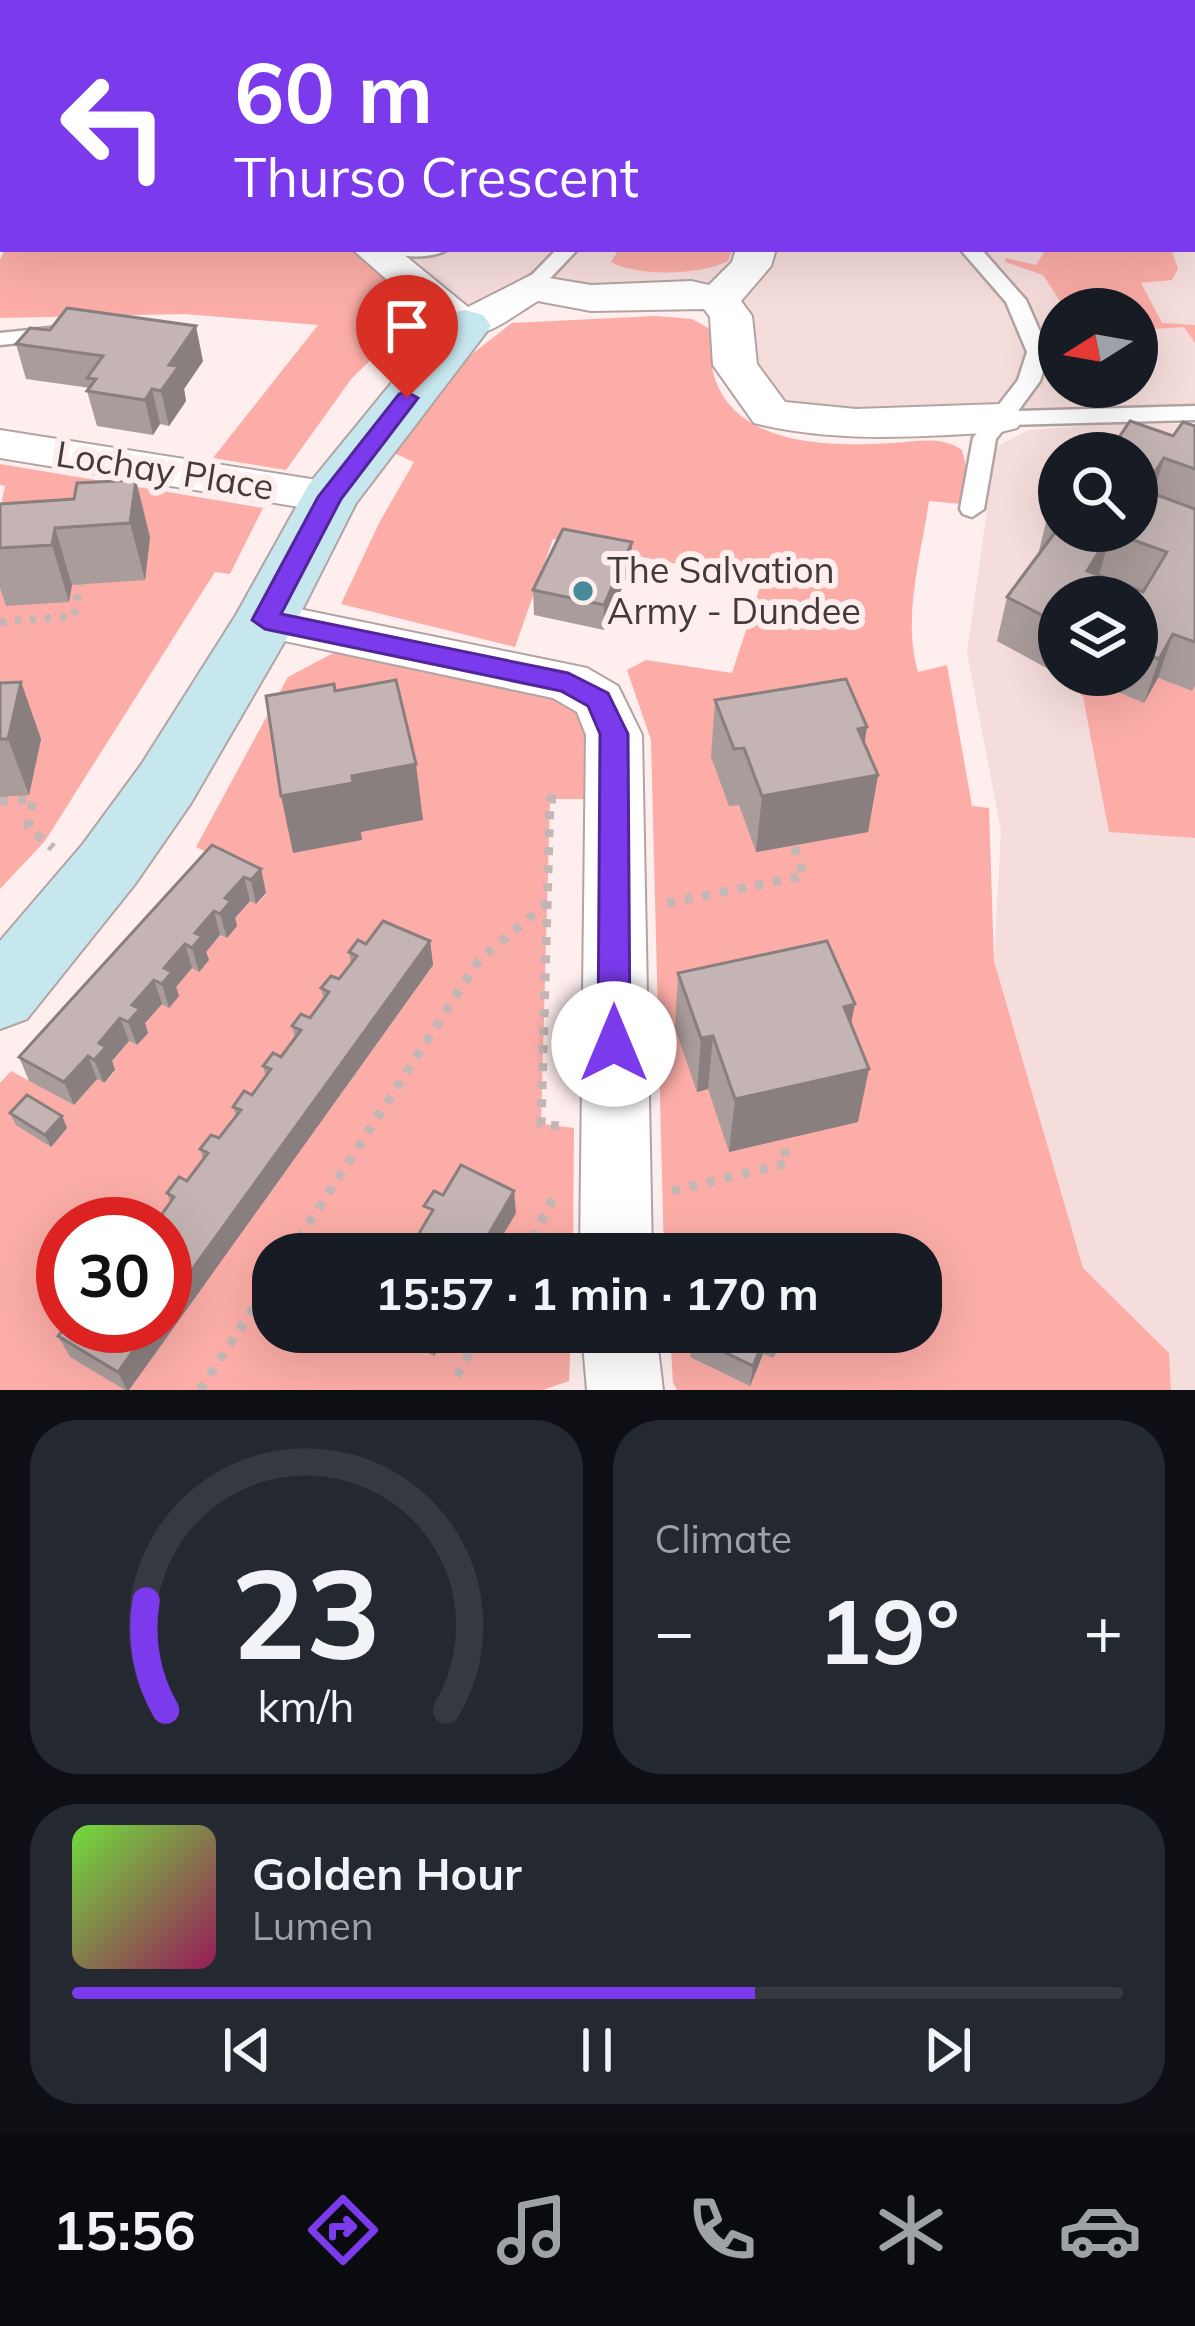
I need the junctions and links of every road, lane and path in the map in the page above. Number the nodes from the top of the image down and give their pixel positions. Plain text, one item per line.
1 (376, 252) edge
2 (565, 252) edge
3 (755, 252) edge
4 (973, 252) edge
5 (531, 286) junction
6 (718, 300) junction
7 (465, 326) junction
8 (82, 330) edge
9 (0, 339) edge
10 (1195, 412) edge
11 (1001, 418) junction
12 (0, 443) edge
13 (330, 497) junction
14 (972, 509) dead end
15 (80, 584) dead end
16 (265, 620) junction
17 (0, 622) edge
18 (0, 801) edge
19 (794, 845) dead end
20 (109, 864) junction
21 (548, 902) dead end
22 (614, 912) junction
23 (0, 996) edge
24 (781, 1140) edge
25 (614, 1194) junction
26 (303, 1233) edge
27 (615, 1233) edge
28 (252, 1310) edge
29 (470, 1353) edge
30 (622, 1353) edge
31 (458, 1376) dead end
32 (200, 1390) edge
33 (626, 1390) edge

1 - 7 street
2 - 5 lane
3 - 6 street
4 - 11 lane
5 - 6 street
5 - 7 street
6 - 11 street
7 - 13 street
8 - 9 lane
10 - 11 lane
11 - 14 lane
12 - 13 street, Lochay Place
13 - 16 street
15 - 17 path
16 - 20 street
16 - 22 street
18 - 20 path
19 - 22 path
20 - 23 street
21 - 26 path
22 - 25 street
24 - 25 path
25 - 27 street
28 - 32 path
29 - 31 path
30 - 33 street

